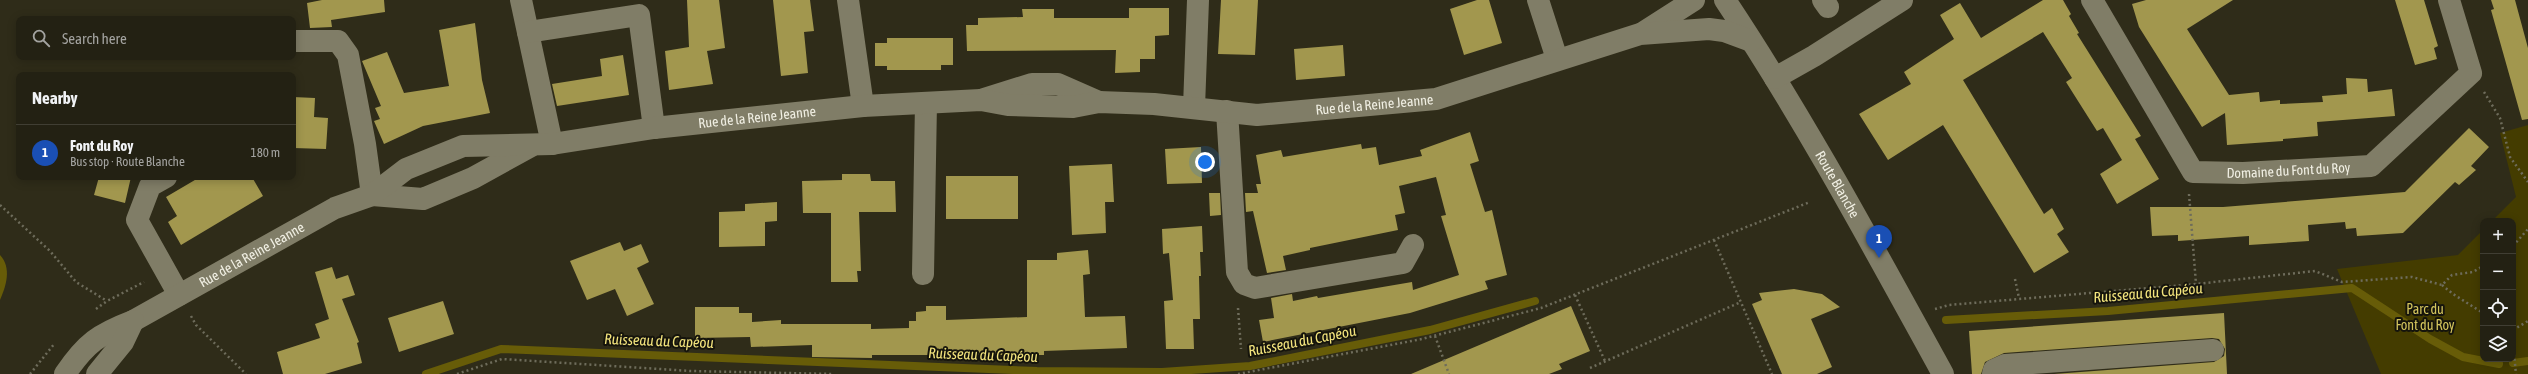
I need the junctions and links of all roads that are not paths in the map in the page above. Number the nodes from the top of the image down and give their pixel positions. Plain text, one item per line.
1 (521, 0) edge
2 (848, 0) edge
3 (1198, 0) edge
4 (1538, 0) edge
5 (1694, 0) edge
6 (1725, 0) edge
7 (1902, 0) edge
8 (2092, 0) edge
9 (2449, 0) edge
10 (638, 8) edge
11 (528, 32) junction
12 (1640, 34) junction
13 (296, 41) edge
14 (1751, 41) junction
15 (1558, 59) junction
16 (1775, 78) junction
17 (926, 103) junction
18 (863, 106) junction
19 (1194, 107) junction
20 (1227, 111) junction
21 (654, 128) junction
22 (543, 144) junction
23 (463, 146) junction
24 (473, 178) junction
25 (161, 180) edge
26 (372, 195) junction
27 (1413, 245) dead end
28 (923, 274) dead end
29 (179, 295) junction
30 (133, 320) junction
31 (2213, 350) dead end
32 (65, 374) edge
33 (97, 374) edge
34 (1943, 374) edge
35 (1993, 374) edge

1 - 11 street
2 - 18 street
3 - 19 street
4 - 15 street
5 - 12 street, Rue de la Reine Jeanne
6 - 14 street, Route Blanche
7 - 16 street
8 - 9 street, Domaine du Font du Roy
10 - 11 street
10 - 21 street
11 - 22 street
12 - 14 street, Rue de la Reine Jeanne
12 - 15 street, Rue de la Reine Jeanne
13 - 26 street
14 - 16 street, Route Blanche
15 - 20 street, Rue de la Reine Jeanne
16 - 34 street, Route Blanche
17 - 18 street, Rue de la Reine Jeanne
17 - 19 street, Rue de la Reine Jeanne
17 - 28 street
18 - 21 street, Rue de la Reine Jeanne
19 - 20 street, Rue de la Reine Jeanne
20 - 27 street
21 - 22 street, Rue de la Reine Jeanne
22 - 23 street, Rue de la Reine Jeanne
22 - 24 street, Rue de la Reine Jeanne
23 - 24 street
23 - 26 street, Rue de la Reine Jeanne
24 - 26 street, Rue de la Reine Jeanne
25 - 29 street
26 - 29 street, Rue de la Reine Jeanne
29 - 30 street, Rue de la Reine Jeanne
30 - 32 street, Rue de la Reine Jeanne
30 - 33 street
31 - 35 street

